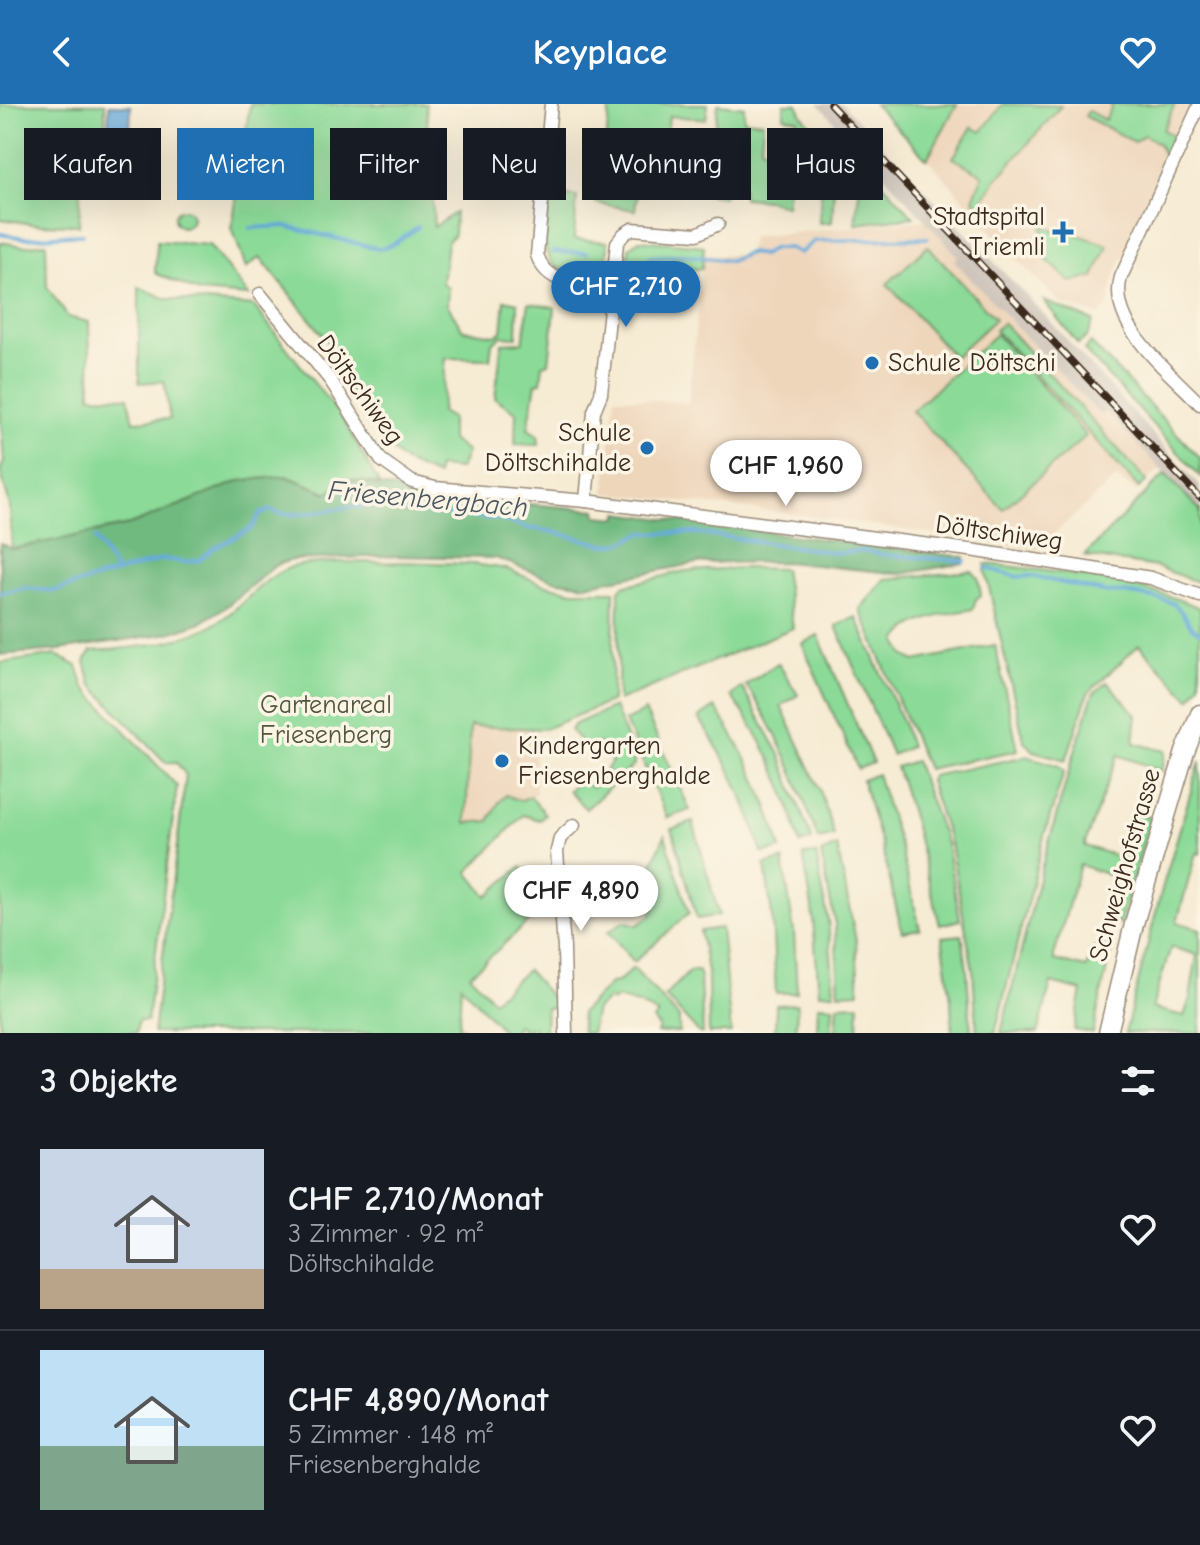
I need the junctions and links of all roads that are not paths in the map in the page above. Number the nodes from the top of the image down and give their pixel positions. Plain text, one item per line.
1 (551, 104) edge
2 (1200, 104) edge
3 (718, 224) dead end
4 (612, 285) junction
5 (260, 294) dead end
6 (1200, 404) edge
7 (586, 501) junction
8 (1200, 596) edge
9 (1200, 714) edge
10 (574, 825) dead end
11 (566, 1033) edge
12 (1108, 1033) edge

1 - 4 street
2 - 6 street
3 - 4 street
4 - 7 street
5 - 7 street, Döltschiweg
7 - 8 street, Döltschiweg
9 - 12 main road, Schweighofstrasse
10 - 11 street

